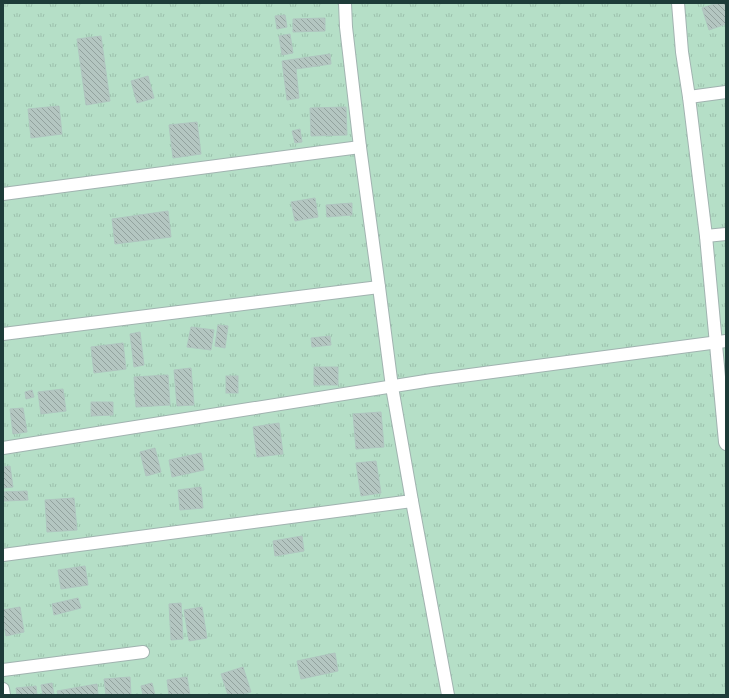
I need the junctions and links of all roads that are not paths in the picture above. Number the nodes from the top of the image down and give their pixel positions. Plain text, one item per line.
1 (345, 3) edge
2 (678, 3) edge
3 (726, 92) edge
4 (689, 97) junction
5 (360, 147) junction
6 (3, 194) edge
7 (726, 234) edge
8 (706, 236) junction
9 (379, 288) junction
10 (3, 334) edge
11 (721, 342) edge
12 (392, 387) junction
13 (726, 444) edge
14 (3, 448) edge
15 (412, 501) junction
16 (3, 555) edge
17 (143, 652) dead end
18 (3, 670) edge
19 (3, 689) edge
20 (4, 695) edge
21 (448, 695) edge

1 - 5 street
2 - 4 street
3 - 4 street
4 - 8 street
5 - 6 street
5 - 9 street
7 - 8 street
8 - 11 street
9 - 10 street
9 - 12 street
11 - 12 street
11 - 13 street
12 - 14 street
12 - 15 street
15 - 16 street
15 - 21 street
17 - 18 street
19 - 20 street

